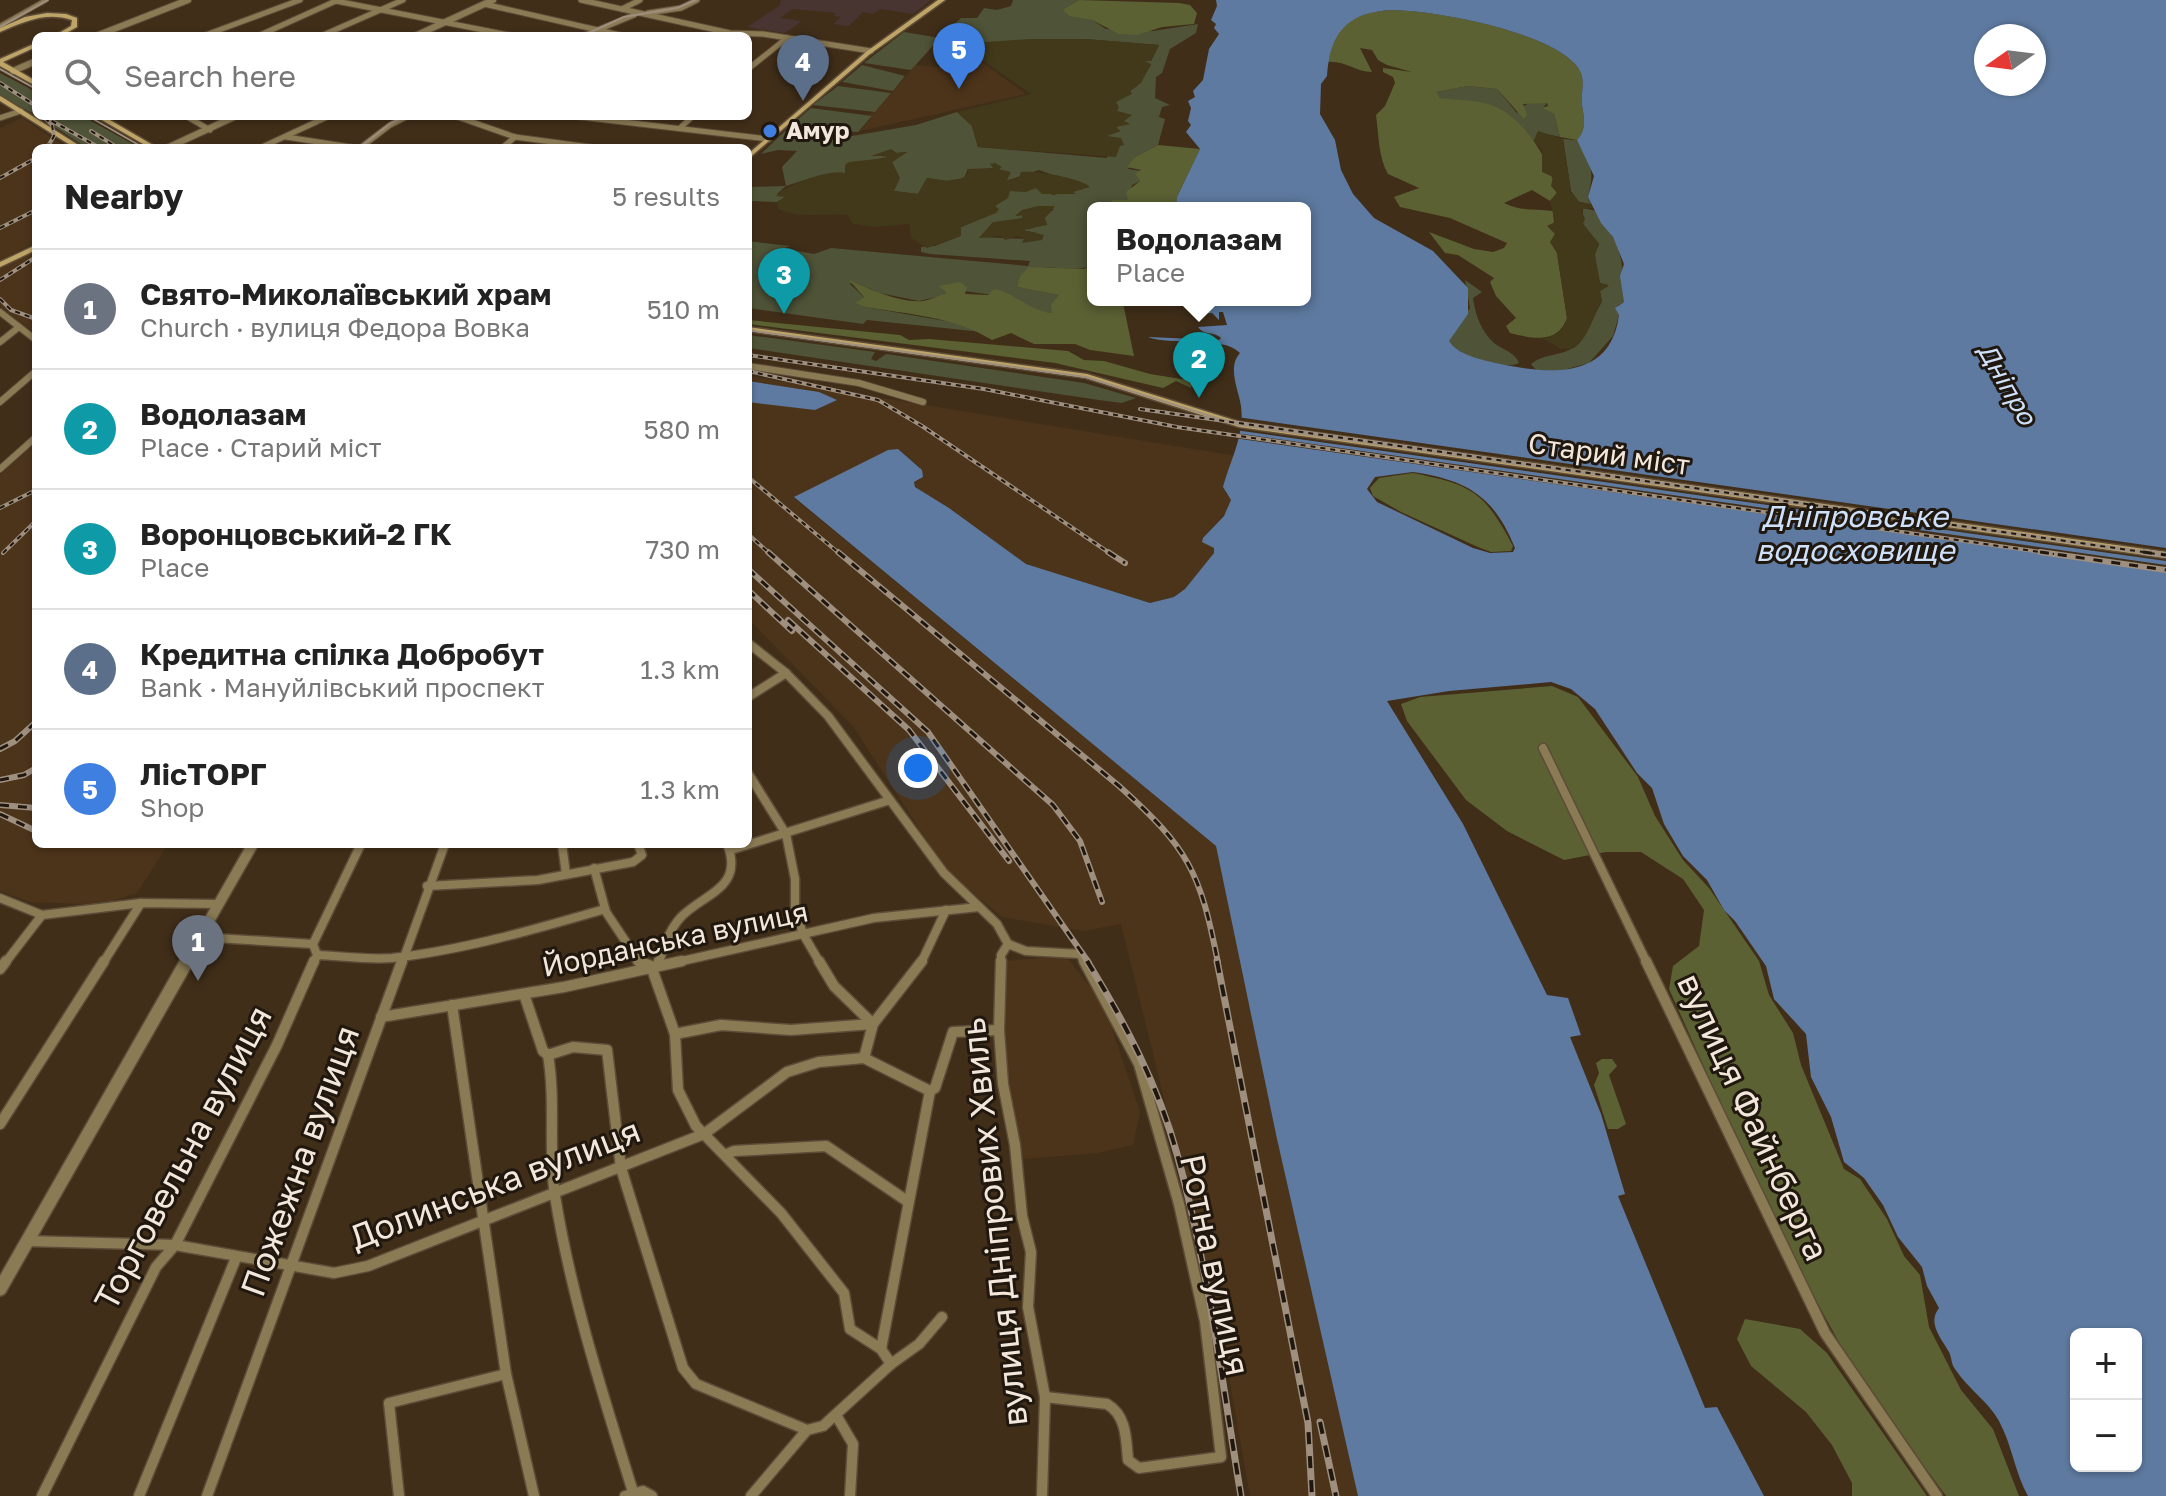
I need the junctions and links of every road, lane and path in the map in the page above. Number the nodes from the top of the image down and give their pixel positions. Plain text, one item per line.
1 (46, 0) edge
2 (188, 0) edge
3 (300, 0) edge
4 (338, 0) edge
5 (403, 0) edge
6 (493, 0) edge
7 (581, 0) edge
8 (640, 0) edge
9 (697, 0) edge
10 (942, 0) edge
11 (484, 4) junction
12 (621, 9) junction
13 (381, 10) junction
14 (640, 14) junction
15 (448, 21) junction
16 (0, 28) edge
17 (597, 30) junction
18 (64, 32) edge
19 (106, 32) edge
20 (214, 32) edge
21 (267, 32) edge
22 (330, 32) edge
23 (424, 32) edge
24 (496, 32) edge
25 (592, 32) edge
26 (606, 32) edge
27 (725, 32) edge
28 (752, 35) edge
29 (787, 38) junction
30 (32, 47) edge
31 (871, 51) junction
32 (0, 62) edge
33 (32, 63) edge
34 (752, 65) edge
35 (13, 71) junction
36 (32, 82) edge
37 (0, 98) edge
38 (21, 111) junction
39 (0, 118) edge
40 (32, 118) edge
41 (35, 120) edge
42 (105, 120) edge
43 (193, 120) edge
44 (229, 120) edge
45 (321, 120) edge
46 (400, 120) edge
47 (466, 120) edge
48 (608, 120) edge
49 (689, 120) edge
50 (680, 128) junction
51 (210, 130) junction
52 (285, 137) junction
53 (515, 137) junction
54 (769, 139) junction
55 (74, 144) edge
56 (148, 144) edge
57 (177, 144) edge
58 (270, 144) edge
59 (331, 144) edge
60 (364, 144) edge
61 (507, 144) edge
62 (567, 144) edge
63 (752, 154) edge
64 (32, 249) edge
65 (0, 265) edge
66 (0, 312) edge
67 (19, 327) junction
68 (752, 330) edge
69 (32, 337) edge
70 (0, 342) edge
71 (752, 367) edge
72 (32, 374) edge
73 (0, 402) edge
74 (923, 402) dead end
75 (32, 441) edge
76 (0, 469) edge
77 (2166, 555) edge
78 (752, 646) edge
79 (786, 673) junction
80 (752, 694) edge
81 (1543, 748) dead end
82 (752, 779) edge
83 (890, 800) junction
84 (786, 834) junction
85 (752, 842) edge
86 (251, 848) edge
87 (359, 848) edge
88 (443, 848) edge
89 (563, 848) edge
90 (642, 848) edge
91 (729, 848) edge
92 (594, 868) junction
93 (566, 874) junction
94 (427, 886) junction
95 (0, 898) edge
96 (141, 903) junction
97 (218, 904) junction
98 (979, 907) junction
99 (605, 909) junction
100 (946, 910) junction
101 (42, 915) junction
102 (803, 934) junction
103 (199, 937) junction
104 (1008, 944) junction
105 (315, 949) junction
106 (402, 956) junction
107 (654, 966) junction
108 (0, 969) edge
109 (524, 994) junction
110 (452, 1005) junction
111 (381, 1017) junction
112 (873, 1024) junction
113 (999, 1030) junction
114 (675, 1034) junction
115 (548, 1055) junction
116 (864, 1058) junction
117 (930, 1091) junction
118 (0, 1124) edge
119 (704, 1134) junction
120 (725, 1155) junction
121 (621, 1168) junction
122 (554, 1194) junction
123 (907, 1201) junction
124 (483, 1222) junction
125 (27, 1241) junction
126 (175, 1245) junction
127 (236, 1258) junction
128 (293, 1267) junction
129 (0, 1289) edge
130 (942, 1317) dead end
131 (881, 1349) junction
132 (891, 1364) junction
133 (506, 1374) junction
134 (1045, 1397) junction
135 (836, 1415) junction
136 (807, 1430) junction
137 (629, 1494) edge
138 (42, 1496) edge
139 (139, 1496) edge
140 (207, 1496) edge
141 (399, 1496) edge
142 (534, 1496) edge
143 (652, 1496) edge
144 (751, 1496) edge
145 (850, 1496) edge
146 (1042, 1496) edge
147 (1937, 1496) edge

1 - 16 street
2 - 19 street
3 - 20 street
4 - 13 street
4 - 21 street
5 - 13 street
6 - 11 street
7 - 12 street
8 - 12 street
9 - 14 street
10 - 31 main road
11 - 15 street
11 - 17 street
12 - 14 street
13 - 15 street
13 - 22 street
14 - 17 street
14 - 27 street
15 - 23 street
15 - 24 street
16 - 18 main road
17 - 25 street
17 - 26 street
28 - 29 street
29 - 31 street
29 - 34 street
30 - 32 main road
31 - 54 main road
32 - 35 main road
33 - 35 street
35 - 36 main road
37 - 38 main road
38 - 39 street
38 - 40 main road
41 - 55 main road
42 - 56 main road
43 - 51 street
44 - 51 street
45 - 52 street
46 - 60 street
47 - 53 street
48 - 50 street
49 - 50 street
50 - 54 street
51 - 57 street
52 - 58 street
52 - 59 street
53 - 61 street
53 - 62 street
54 - 63 main road
64 - 65 main road
66 - 67 street
67 - 69 street
67 - 70 street
68 - 77 main road, Старий міст
71 - 74 street
72 - 73 street
75 - 76 street
78 - 79 street
79 - 80 street
79 - 83 street
81 - 147 street, вулиця Файнберга
82 - 84 street
83 - 84 street
83 - 98 street
84 - 85 street
84 - 102 street
86 - 97 street
87 - 105 street, Торговельна вулиця
88 - 94 street, Пожежна вулиця
89 - 93 street
90 - 92 street
91 - 107 street
92 - 93 street
92 - 99 street
93 - 94 street
94 - 106 street, Пожежна вулиця
95 - 101 street
96 - 97 street
96 - 101 street
96 - 118 street
97 - 103 street
98 - 100 street, Йорданська вулиця
98 - 104 street
99 - 106 street
99 - 107 street
100 - 102 street, Йорданська вулиця
100 - 112 street
101 - 108 street
102 - 107 street, Йорданська вулиця
102 - 112 street
103 - 105 street
103 - 125 street
104 - 113 street, вулиця Дніпрових Хвиль
104 - 134 street, Ротна вулиця
105 - 106 street
105 - 126 street, Торговельна вулиця
106 - 111 street, Пожежна вулиця
107 - 109 street, Йорданська вулиця
107 - 114 street
109 - 110 street, Йорданська вулиця
109 - 115 street
110 - 111 street, Йорданська вулиця
110 - 124 street
111 - 128 street, Пожежна вулиця
112 - 114 street
112 - 116 street
113 - 117 street
113 - 134 street, вулиця Дніпрових Хвиль
114 - 119 street
115 - 121 street
115 - 122 street
116 - 117 street
116 - 119 street, Долинська вулиця
117 - 123 street
119 - 120 street
119 - 121 street, Долинська вулиця
120 - 123 street
120 - 131 street
121 - 122 street, Долинська вулиця
121 - 136 street
122 - 124 street, Долинська вулиця
122 - 137 street
123 - 131 street
124 - 128 street, Долинська вулиця
124 - 133 street
125 - 126 street, Долинська вулиця
125 - 129 street
126 - 127 street, Долинська вулиця
126 - 138 street, Торговельна вулиця
127 - 128 street, Долинська вулиця
127 - 139 street
128 - 140 street, Пожежна вулиця
130 - 132 street
131 - 132 street
132 - 135 street
133 - 141 street
133 - 142 street
134 - 146 street, вулиця Дніпрових Хвиль
135 - 136 street
135 - 145 street
136 - 144 street
137 - 143 street

